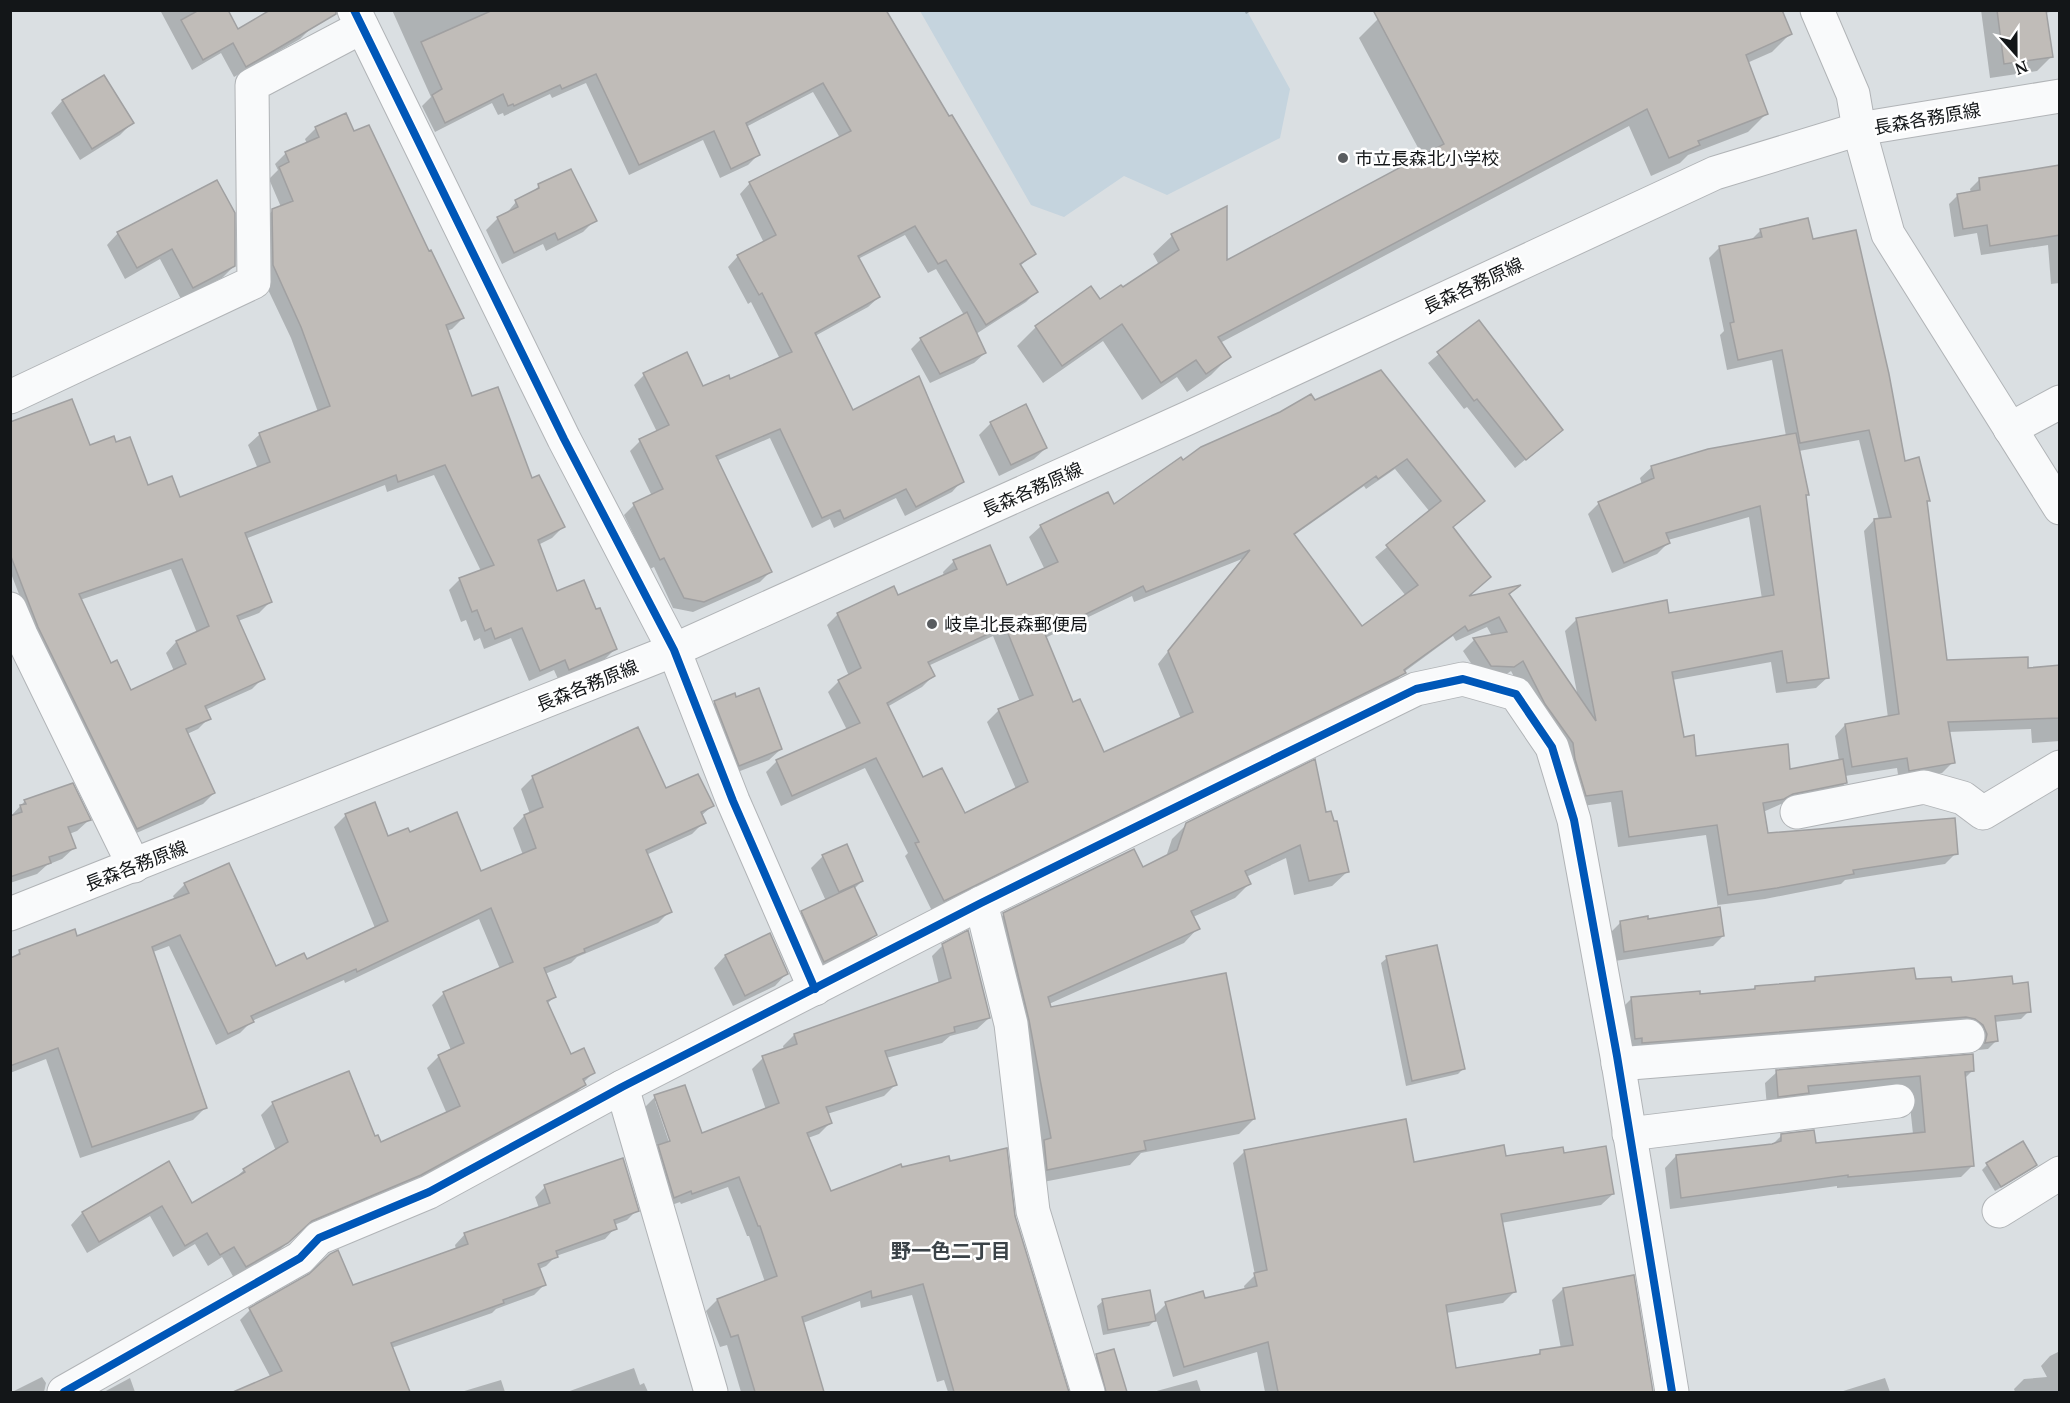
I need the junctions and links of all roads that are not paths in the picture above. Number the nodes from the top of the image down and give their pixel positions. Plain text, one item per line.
1 (1817, 10) edge
2 (358, 19) edge
3 (2060, 96) edge
4 (1859, 129) junction
5 (10, 397) edge
6 (2060, 402) edge
7 (2010, 429) junction
8 (2060, 508) edge
9 (10, 609) edge
10 (674, 650) junction
11 (2060, 767) edge
12 (1797, 812) dead end
13 (134, 866) junction
14 (981, 903) junction
15 (10, 914) edge
16 (815, 989) junction
17 (1968, 1036) dead end
18 (1618, 1064) junction
19 (622, 1087) junction
20 (1898, 1101) dead end
21 (1629, 1134) junction
22 (2060, 1173) edge
23 (1999, 1211) dead end
24 (64, 1392) edge
25 (711, 1392) edge
26 (1088, 1392) edge
27 (1672, 1392) edge

1 - 4 street
2 - 5 street
2 - 10 street
3 - 4 street, 長森各務原線
4 - 7 street
4 - 10 street, 長森各務原線
6 - 7 street
7 - 8 street
9 - 13 street
10 - 13 street, 長森各務原線
10 - 16 street
11 - 12 street
13 - 15 street, 長森各務原線
14 - 16 street
14 - 18 street
14 - 26 street
16 - 19 street
17 - 18 street
18 - 21 street
19 - 24 street
19 - 25 street
20 - 21 street
21 - 27 street
22 - 23 street

